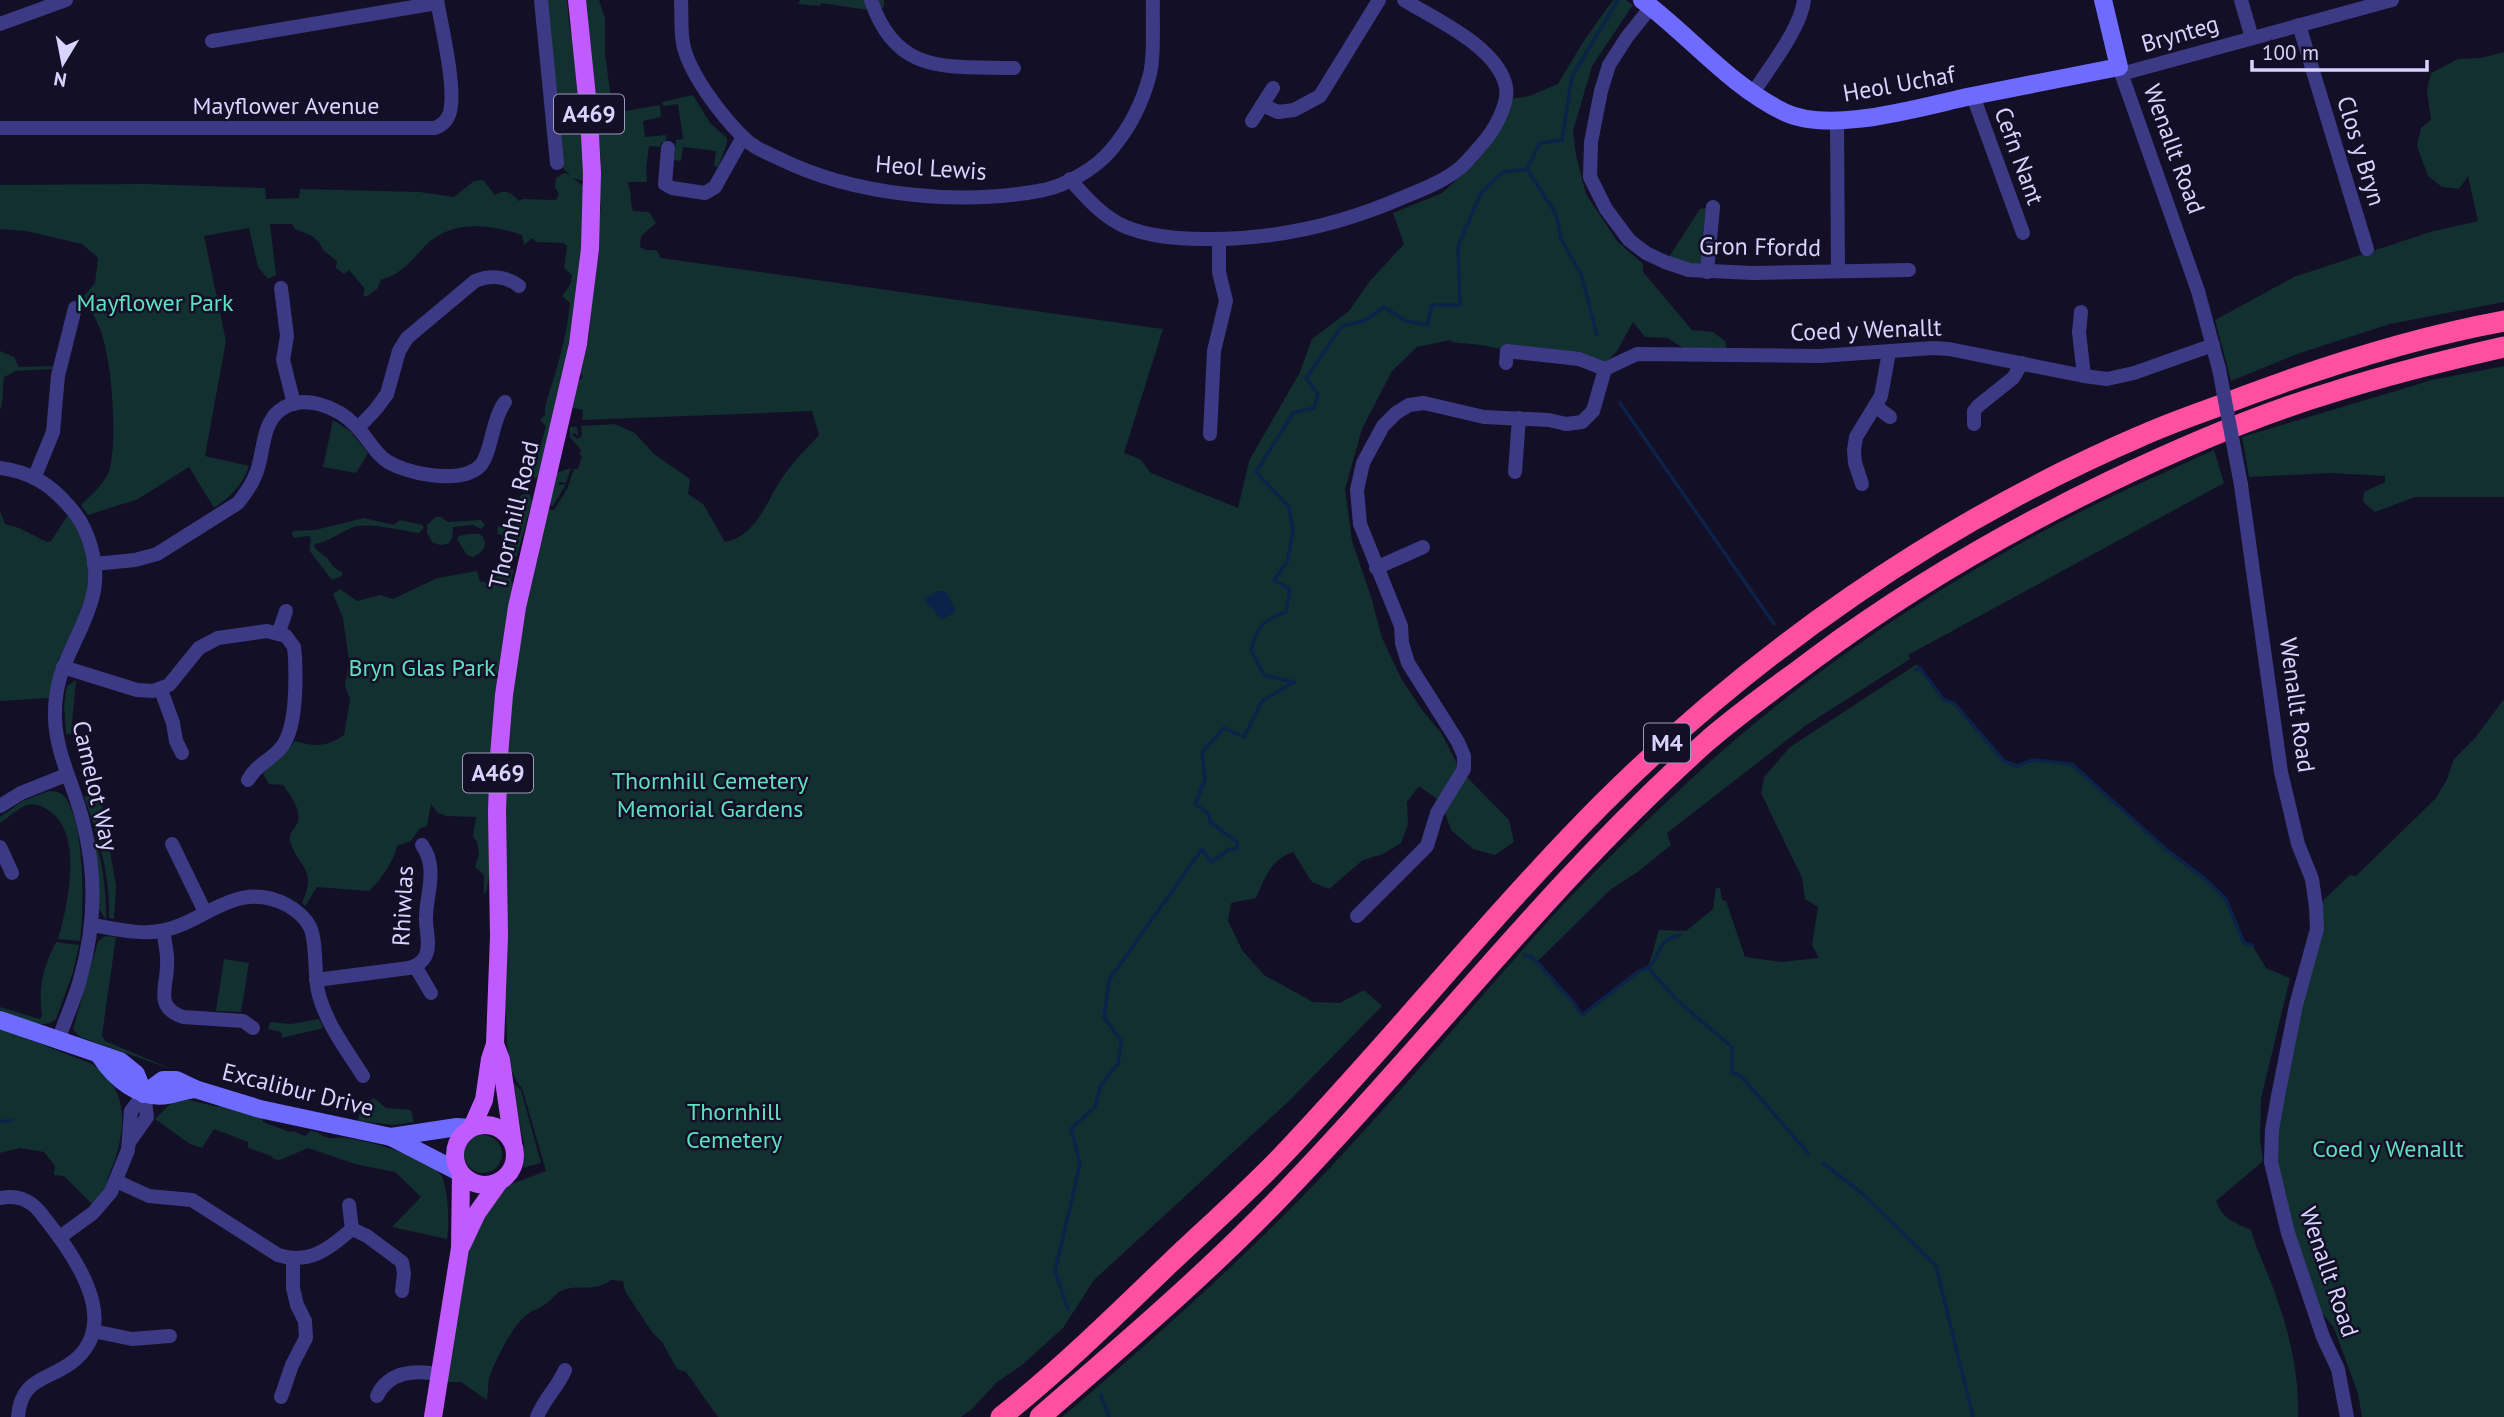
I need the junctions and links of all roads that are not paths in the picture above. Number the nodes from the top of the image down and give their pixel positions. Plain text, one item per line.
1 (66, 0) edge
2 (541, 0) edge
3 (577, 0) edge
4 (681, 0) edge
5 (871, 0) edge
6 (1153, 0) edge
7 (1379, 0) edge
8 (1404, 0) edge
9 (1804, 0) edge
10 (2103, 0) edge
11 (2241, 0) edge
12 (2392, 0) edge
13 (437, 1) edge
14 (1646, 3) edge
15 (0, 23) edge
16 (2299, 25) junction
17 (2252, 38) junction
18 (212, 41) dead end
19 (1014, 68) dead end
20 (2120, 71) junction
21 (1273, 89) dead end
22 (1753, 93) junction
23 (1973, 96) junction
24 (1262, 104) junction
25 (1838, 120) junction
26 (1252, 121) dead end
27 (0, 128) edge
28 (743, 137) junction
29 (668, 148) dead end
30 (557, 163) dead end
31 (1070, 179) junction
32 (1713, 207) dead end
33 (2023, 233) dead end
34 (1219, 239) junction
35 (2367, 249) dead end
36 (1909, 270) dead end
37 (1838, 271) junction
38 (1707, 272) junction
39 (519, 286) dead end
40 (281, 288) dead end
41 (75, 308) dead end
42 (2081, 312) dead end
43 (2504, 321) edge
44 (2213, 345) junction
45 (2504, 347) edge
46 (1889, 352) junction
47 (1506, 363) dead end
48 (2022, 363) junction
49 (1605, 369) junction
50 (2084, 376) junction
51 (505, 402) dead end
52 (294, 404) junction
53 (1875, 405) junction
54 (1890, 417) dead end
55 (1519, 418) junction
56 (1974, 424) dead end
57 (358, 428) junction
58 (1210, 433) dead end
59 (0, 468) edge
60 (1515, 472) dead end
61 (35, 476) junction
62 (1862, 484) dead end
63 (1423, 547) dead end
64 (94, 565) junction
65 (1376, 568) junction
66 (286, 611) dead end
67 (279, 632) junction
68 (62, 667) junction
69 (161, 690) junction
70 (182, 752) dead end
71 (66, 775) junction
72 (248, 780) dead end
73 (0, 806) edge
74 (172, 844) dead end
75 (422, 845) dead end
76 (0, 847) edge
77 (12, 873) dead end
78 (205, 912) junction
79 (1357, 916) dead end
80 (91, 925) junction
81 (163, 931) junction
82 (415, 966) junction
83 (316, 980) junction
84 (431, 993) dead end
85 (0, 1020) edge
86 (253, 1028) dead end
87 (58, 1041) junction
88 (495, 1044) junction
89 (363, 1076) dead end
90 (144, 1094) junction
91 (471, 1127) junction
92 (391, 1137) junction
93 (513, 1143) junction
94 (460, 1173) junction
95 (116, 1181) junction
96 (499, 1182) junction
97 (0, 1198) edge
98 (349, 1205) dead end
99 (352, 1228) junction
100 (60, 1237) junction
101 (460, 1248) junction
102 (293, 1259) junction
103 (402, 1291) dead end
104 (93, 1331) junction
105 (170, 1336) dead end
106 (565, 1370) dead end
107 (439, 1374) junction
108 (377, 1396) dead end
109 (281, 1397) dead end
110 (18, 1417) edge
111 (433, 1417) edge
112 (537, 1417) edge
113 (1001, 1417) edge
114 (1040, 1417) edge
115 (2347, 1417) edge

1 - 15 street
2 - 30 street
3 - 88 main road, Thornhill Road / A469
4 - 28 street, Heol Lewis
5 - 19 street
6 - 31 street, Heol Lewis
7 - 24 street
8 - 34 street
9 - 22 street
10 - 20 street, Wenallt Road
11 - 17 street, Brynteg
12 - 16 street, Brynteg
13 - 18 street
13 - 27 street, Mayflower Avenue
14 - 22 street, Heol Uchaf
14 - 38 street, Gron Ffordd
16 - 17 street, Brynteg
16 - 35 street, Clos y Bryn
17 - 20 street, Brynteg
20 - 23 street, Heol Uchaf
20 - 44 street, Wenallt Road
21 - 24 street
22 - 25 street, Heol Uchaf
23 - 25 street, Heol Uchaf
23 - 33 street, Cefn Nant
24 - 26 street
25 - 37 street, Gron Ffordd
28 - 29 street
28 - 31 street, Heol Lewis
31 - 34 street
32 - 38 street
34 - 58 street
36 - 37 street
37 - 38 street, Gron Ffordd
39 - 57 street
40 - 52 street
41 - 61 street
42 - 50 street
43 - 113 highway, M4
44 - 50 street, Coed y Wenallt
44 - 115 street, Wenallt Road, bridge
45 - 114 highway, M4
46 - 48 street, Coed y Wenallt
46 - 49 street, Coed y Wenallt
46 - 53 street
47 - 49 street
48 - 50 street, Coed y Wenallt
48 - 56 street
49 - 55 street
51 - 57 street
52 - 57 street
52 - 64 street
53 - 54 street
53 - 62 street
55 - 60 street
55 - 65 street
59 - 61 street, Camelot Way
61 - 64 street, Camelot Way
63 - 65 street
64 - 68 street, Camelot Way
65 - 79 street
66 - 67 street
67 - 69 street
67 - 72 street
68 - 69 street
68 - 71 street, Camelot Way
69 - 70 street
71 - 73 street
71 - 80 street, Camelot Way
74 - 78 street
75 - 82 street, Rhiwlas
76 - 77 street
78 - 81 street
78 - 83 street
80 - 81 street
80 - 87 street, Camelot Way
81 - 86 street
82 - 83 street, Rhiwlas
82 - 84 street, Rhiwlas
83 - 89 street
85 - 87 street
87 - 90 street
88 - 91 main road, Thornhill Road / A469
88 - 93 main road, Thornhill Road / A469
90 - 92 street, Excalibur Drive
90 - 95 street
91 - 92 street, Excalibur Drive
91 - 93 main road
91 - 94 main road, Thornhill Road
92 - 94 street, Excalibur Drive
93 - 96 main road, Thornhill Road
94 - 96 main road
94 - 101 main road, Thornhill Road
95 - 100 street
95 - 102 street
96 - 101 main road, Thornhill Road
97 - 100 street
98 - 99 street
99 - 102 street
99 - 103 street
100 - 104 street
101 - 107 main road, Thornhill Road
102 - 109 street
104 - 105 street
104 - 110 street
106 - 112 street
107 - 108 street
107 - 111 main road, Thornhill Road

